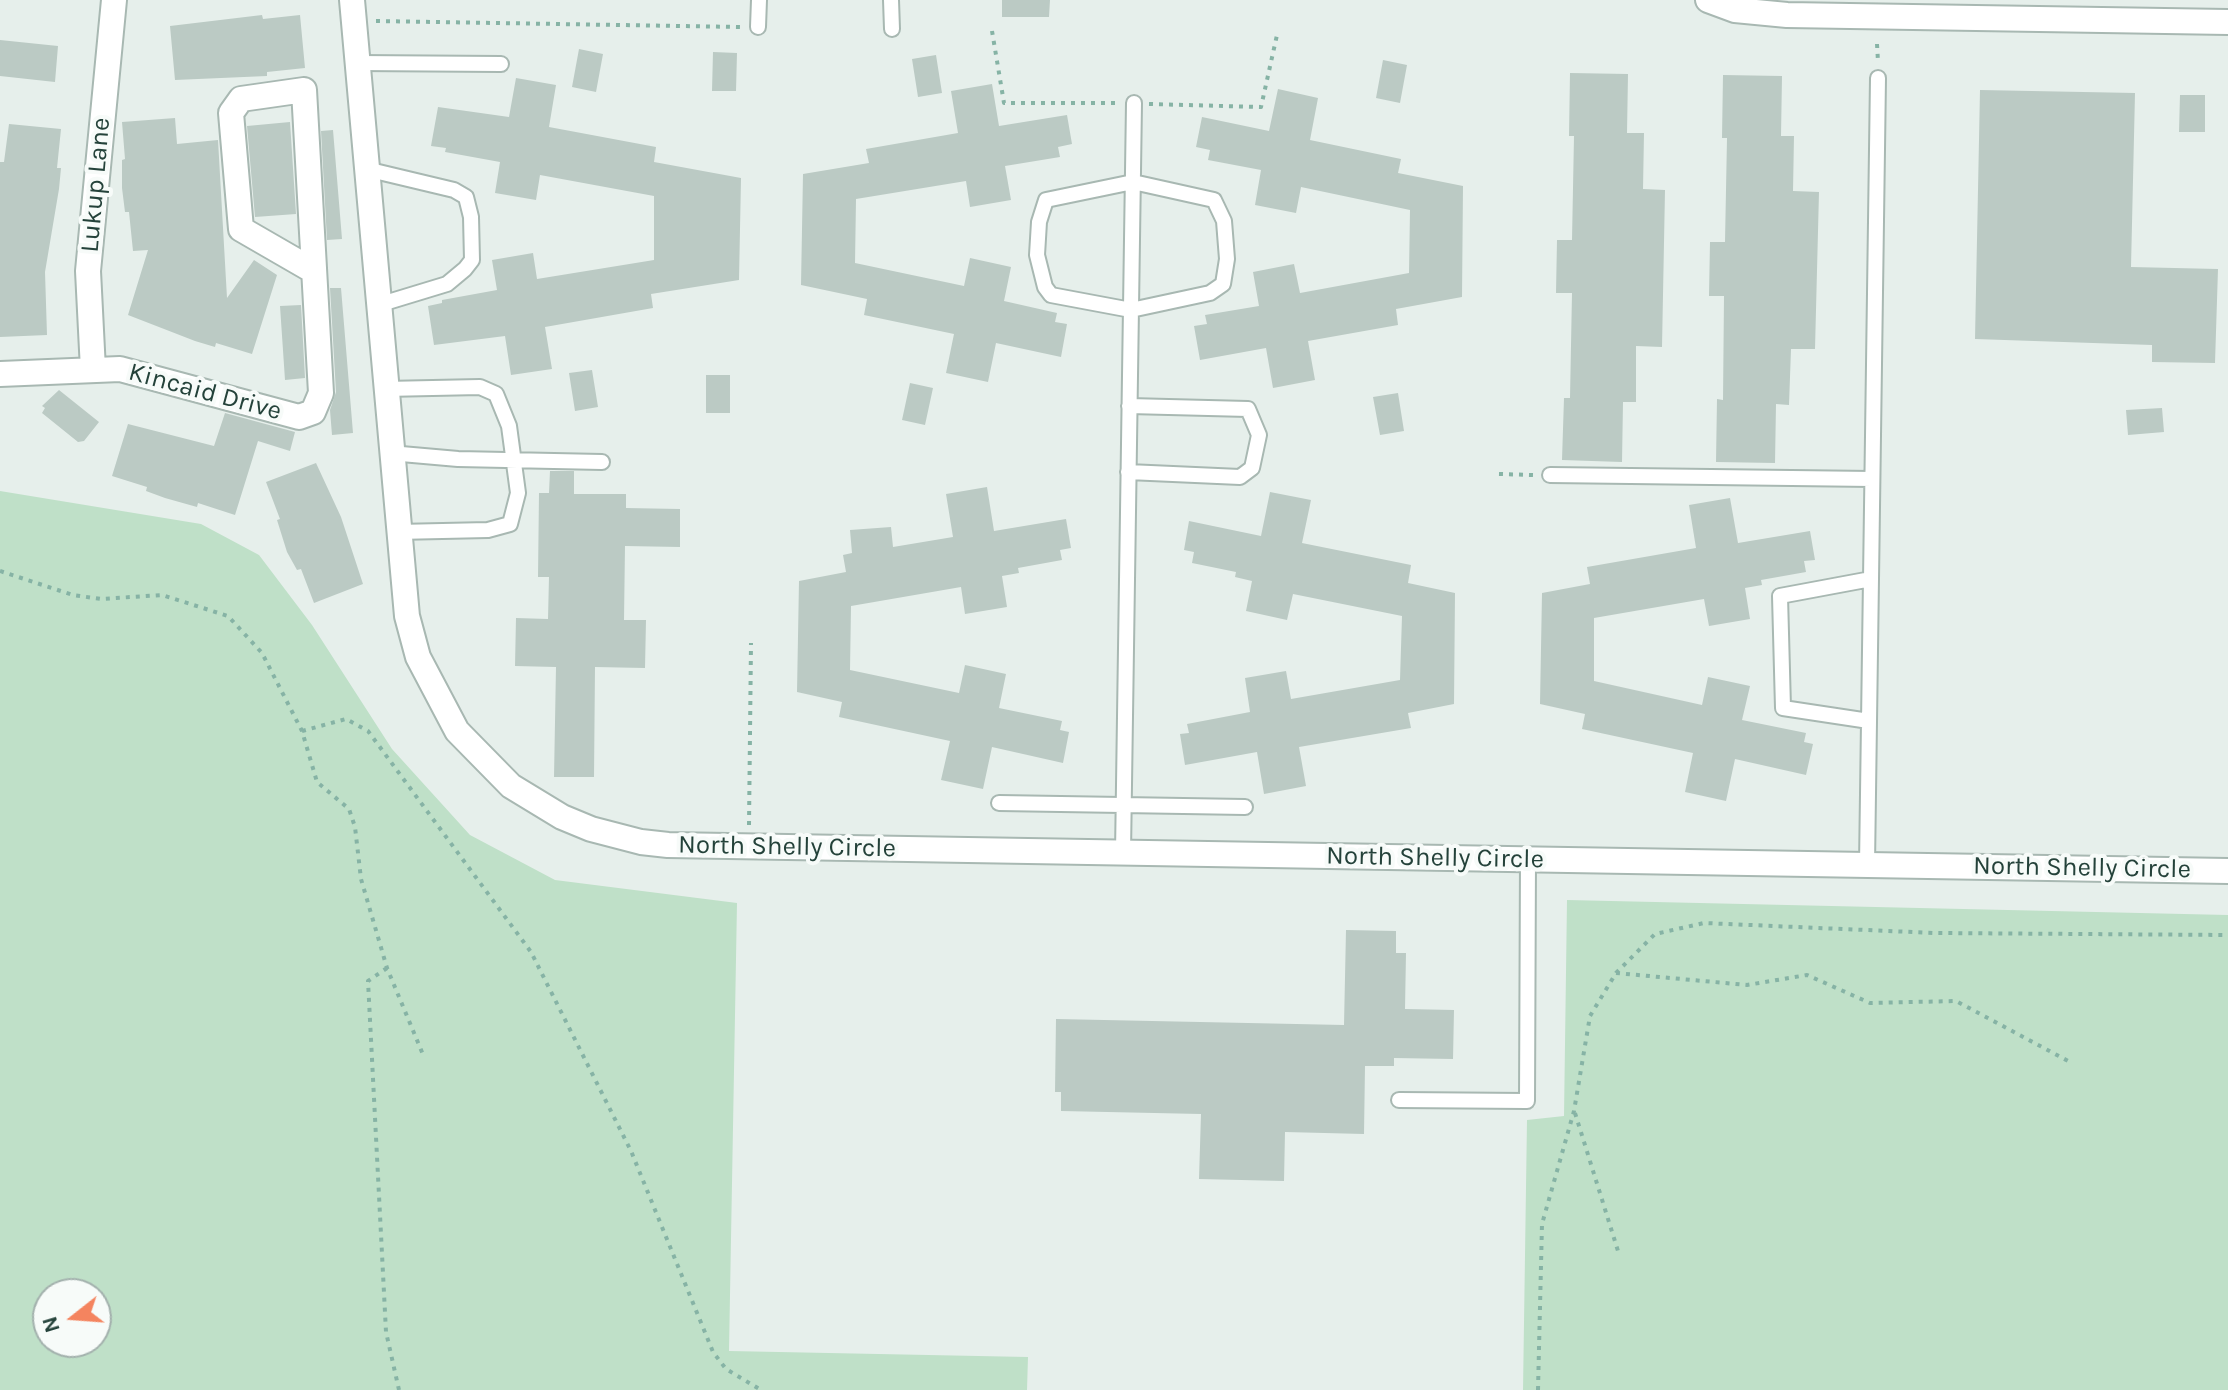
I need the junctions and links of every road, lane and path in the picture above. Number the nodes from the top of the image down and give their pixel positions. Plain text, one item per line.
1 (114, 0) edge
2 (759, 0) edge
3 (891, 0) edge
4 (1708, 0) edge
5 (353, 10) edge
6 (2228, 22) edge
7 (758, 27) joint
8 (892, 29) dead end
9 (357, 63) junction
10 (501, 64) dead end
11 (1878, 78) dead end
12 (1134, 103) dead end
13 (366, 169) junction
14 (1133, 182) junction
15 (312, 270) junction
16 (378, 305) junction
17 (1131, 310) junction
18 (93, 370) junction
19 (0, 374) edge
20 (385, 389) junction
21 (1129, 406) junction
22 (390, 453) junction
23 (514, 461) junction
24 (602, 462) dead end
25 (1128, 472) junction
26 (1499, 474) dead end
27 (1550, 475) joint
28 (1872, 479) junction
29 (397, 532) junction
30 (0, 571) edge
31 (1871, 579) junction
32 (751, 643) dead end
33 (1869, 721) junction
34 (302, 731) junction
35 (999, 803) dead end
36 (1123, 805) junction
37 (1245, 807) dead end
38 (748, 847) junction
39 (1123, 853) junction
40 (1528, 859) junction
41 (1867, 865) junction
42 (2228, 871) edge
43 (2228, 935) edge
44 (387, 968) junction
45 (1616, 973) junction
46 (424, 1057) dead end
47 (2070, 1062) dead end
48 (1399, 1100) dead end
49 (1574, 1111) junction
50 (1618, 1251) dead end
51 (399, 1390) edge
52 (761, 1390) edge
53 (1538, 1390) edge

1 - 18 street, Lukup Lane
2 - 7 lane
3 - 8 lane
4 - 6 street
5 - 7 path
5 - 9 street, North Shelly Circle
9 - 10 lane
9 - 13 street, North Shelly Circle
11 - 28 lane
12 - 14 lane
13 - 16 street, North Shelly Circle
13 - 16 lane
14 - 17 lane
14 - 17 lane
14 - 17 lane
15 - 15 street, Kincaid Drive
15 - 18 street, Kincaid Drive
16 - 20 street, North Shelly Circle
17 - 21 lane
18 - 19 street, Kincaid Drive
20 - 22 street, North Shelly Circle
20 - 23 lane
21 - 25 lane
21 - 25 lane
22 - 23 lane
22 - 29 street, North Shelly Circle
23 - 24 lane
23 - 29 lane
25 - 36 lane
26 - 27 path
27 - 28 lane
28 - 31 lane
29 - 38 street, North Shelly Circle
30 - 34 path
31 - 33 lane
31 - 33 lane
32 - 38 path
33 - 41 lane
34 - 44 path
34 - 52 path
35 - 36 lane
36 - 37 lane
36 - 39 lane
38 - 39 street, North Shelly Circle
39 - 40 street, North Shelly Circle
40 - 41 street, North Shelly Circle
40 - 48 lane
41 - 42 street, North Shelly Circle
43 - 45 path
44 - 46 path
44 - 51 path
45 - 47 path
45 - 49 path
49 - 50 path
49 - 53 path

